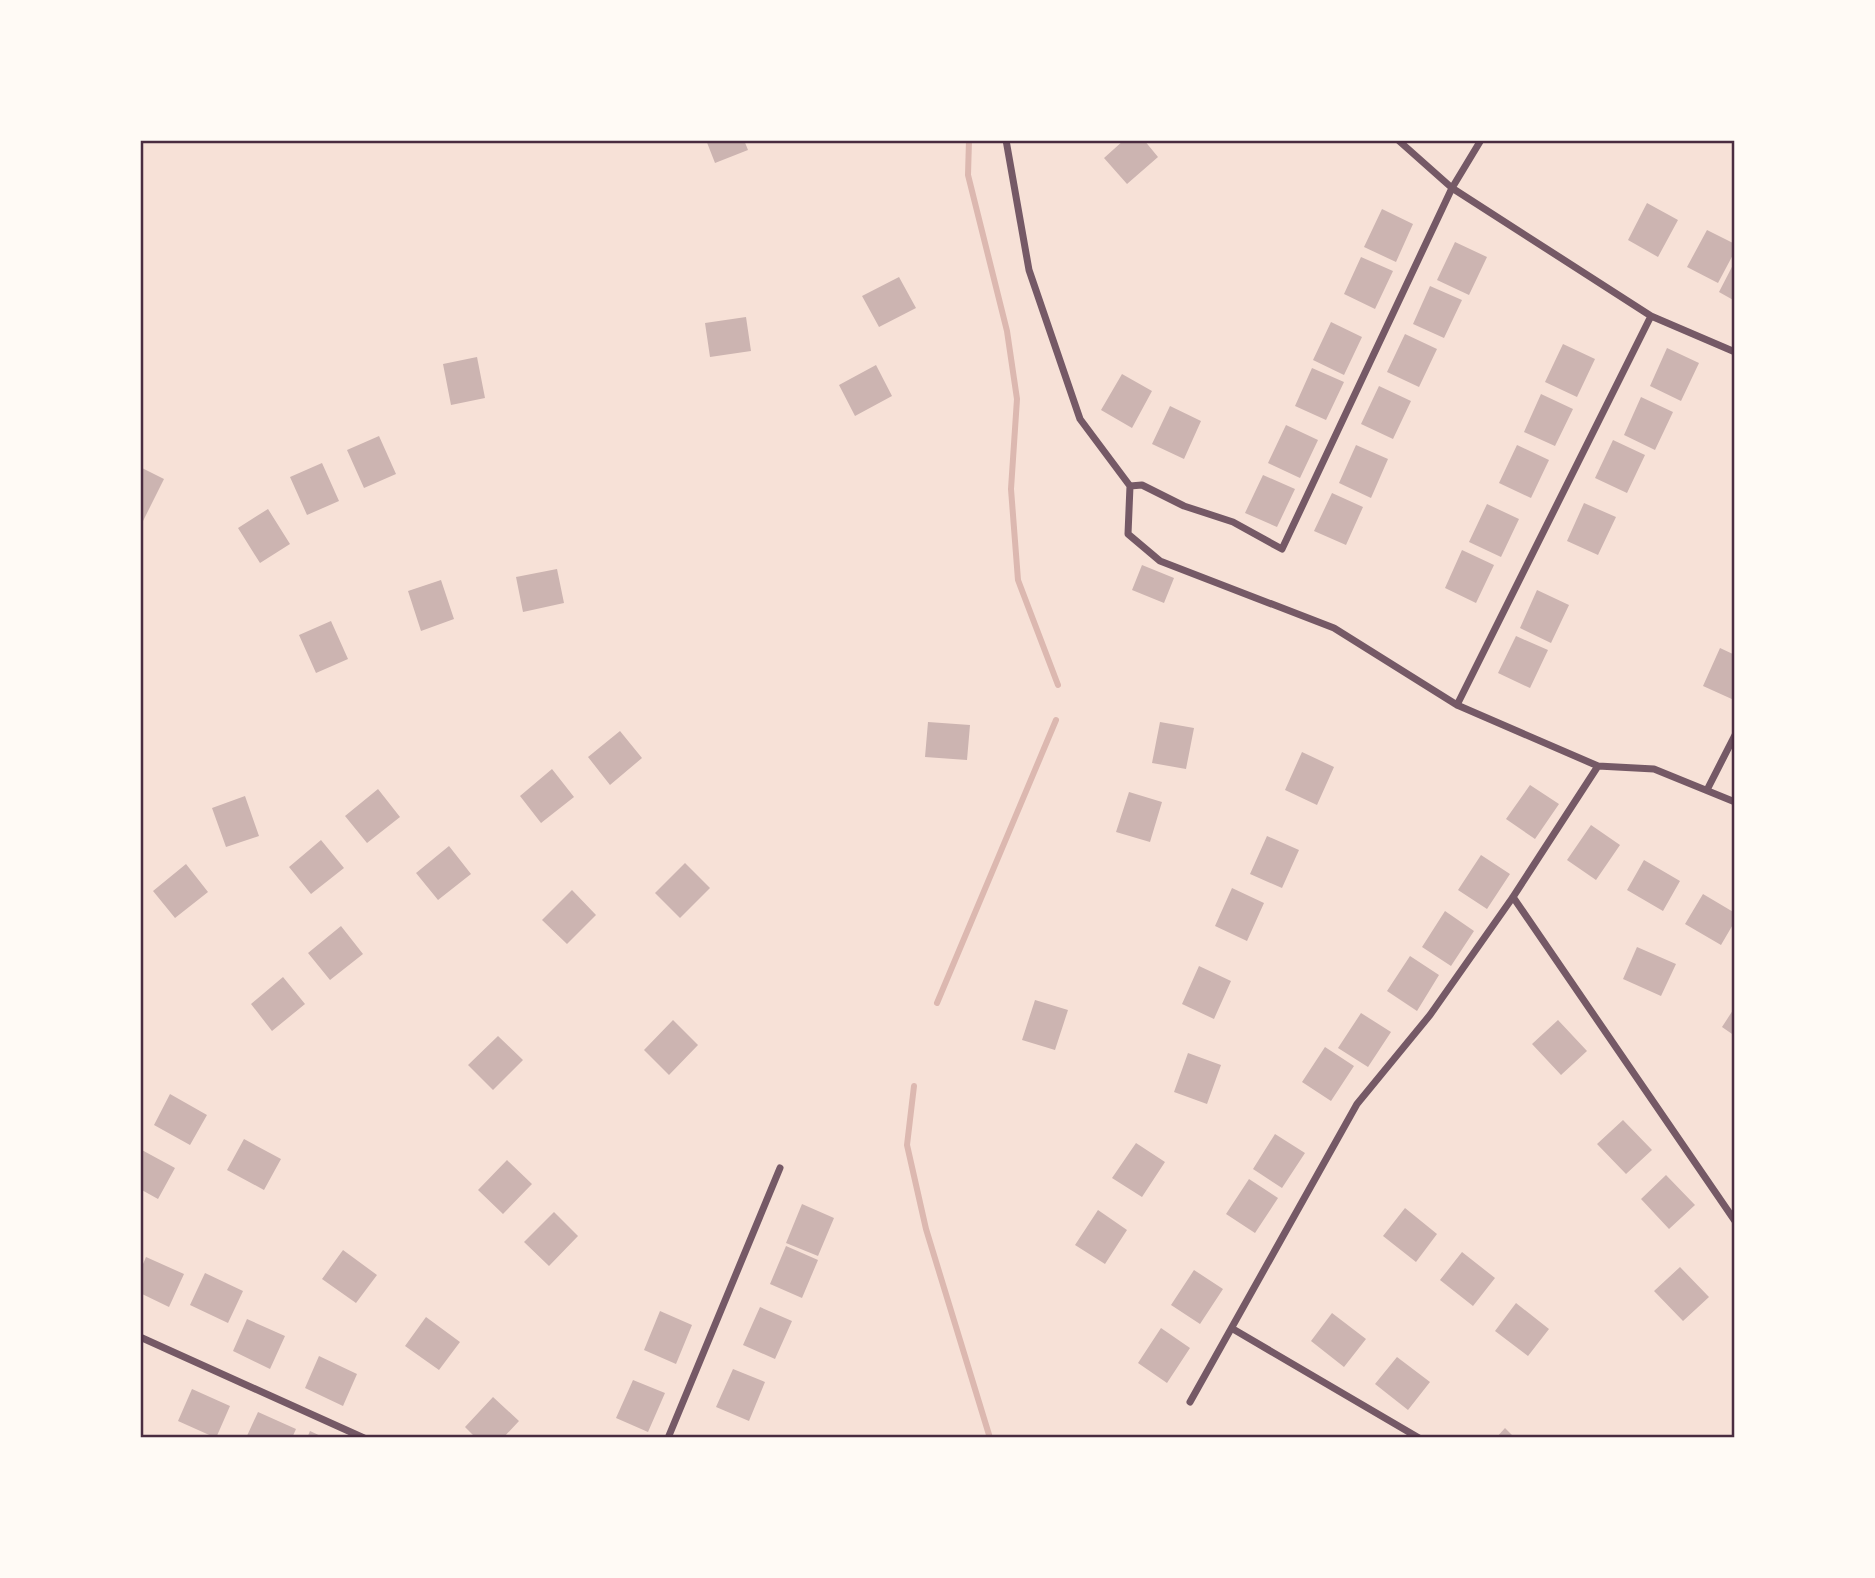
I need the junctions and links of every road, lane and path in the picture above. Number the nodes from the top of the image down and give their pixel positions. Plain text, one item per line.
1 (1006, 140) edge
2 (1398, 140) edge
3 (1481, 140) edge
4 (1452, 188) junction
5 (1651, 316) junction
6 (1735, 352) edge
7 (1130, 486) junction
8 (1457, 705) junction
9 (1735, 734) edge
10 (1598, 766) junction
11 (1707, 790) junction
12 (1735, 802) edge
13 (1513, 897) junction
14 (780, 1168) dead end
15 (1735, 1222) edge
16 (1233, 1329) junction
17 (140, 1337) edge
18 (1190, 1402) dead end
19 (364, 1438) edge
20 (668, 1438) edge
21 (1419, 1438) edge

1 - 7 street
2 - 4 street
3 - 4 street
4 - 5 street
4 - 7 street
5 - 6 street
5 - 8 street
7 - 8 street
8 - 10 street
9 - 11 street
10 - 11 street
10 - 13 street
11 - 12 street
13 - 15 street
13 - 16 street
14 - 20 street
16 - 18 street
16 - 21 street
17 - 19 street

